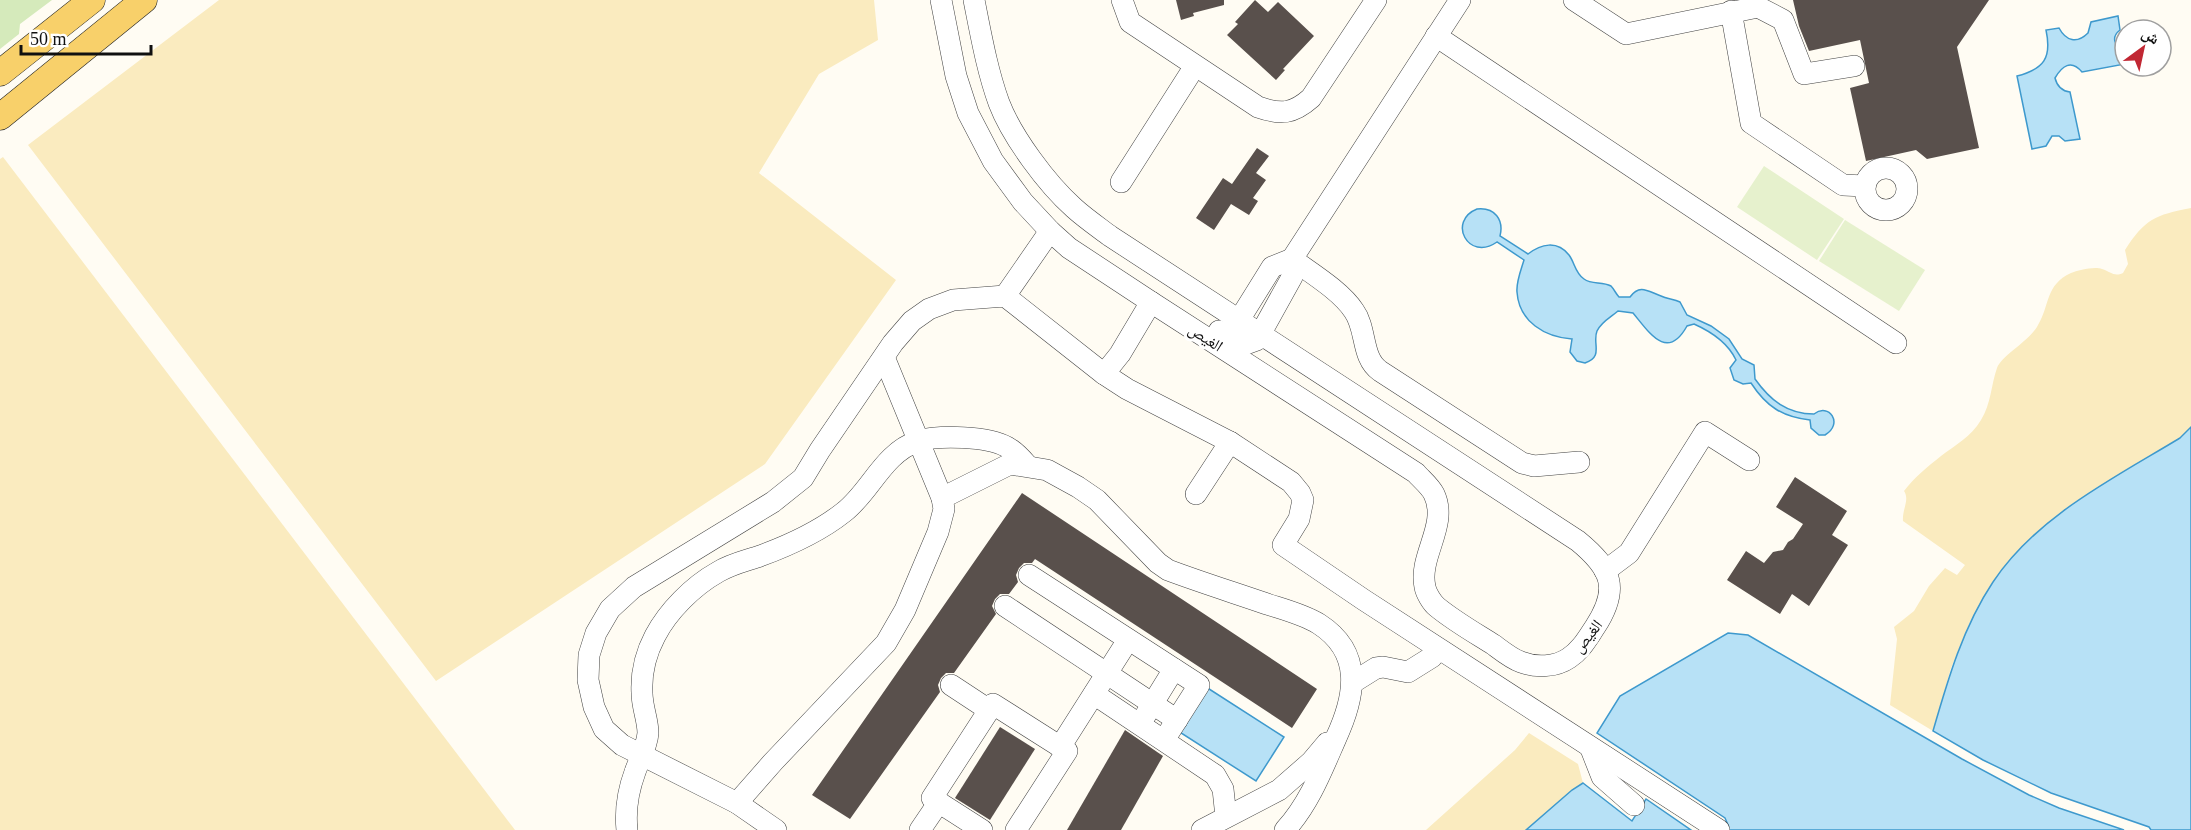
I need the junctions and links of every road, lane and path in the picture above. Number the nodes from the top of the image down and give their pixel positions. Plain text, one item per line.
1 (92, 0) edge
2 (144, 0) edge
3 (941, 0) edge
4 (974, 0) edge
5 (1122, 0) edge
6 (1376, 0) edge
7 (1460, 0) edge
8 (1574, 0) edge
9 (1731, 11) junction
10 (1436, 36) junction
11 (1195, 66) junction
12 (1854, 66) dead end
13 (0, 73) edge
14 (0, 117) edge
15 (1121, 182) dead end
16 (1865, 186) dead end
17 (1050, 231) junction
18 (1292, 259) junction
19 (1005, 296) junction
20 (1151, 302) junction
21 (1239, 320) junction
22 (1182, 321) junction
23 (1261, 334) junction
24 (1896, 343) dead end
25 (884, 357) junction
26 (1104, 374) junction
27 (918, 441) junction
28 (1230, 442) junction
29 (1749, 460) dead end
30 (1579, 462) dead end
31 (1027, 465) junction
32 (1196, 494) dead end
33 (942, 498) junction
34 (1605, 571) junction
35 (1029, 575) dead end
36 (1005, 606) dead end
37 (1128, 640) junction
38 (1438, 649) junction
39 (1174, 669) junction
40 (1107, 673) junction
41 (1352, 683) junction
42 (951, 685) dead end
43 (1094, 694) junction
44 (1153, 704) junction
45 (989, 710) junction
46 (1177, 720) junction
47 (1140, 724) junction
48 (1340, 729) junction
49 (1164, 740) junction
50 (1060, 747) junction
51 (1591, 749) junction
52 (642, 755) junction
53 (939, 802) junction
54 (737, 803) junction
55 (1634, 805) dead end
56 (1226, 817) junction
57 (627, 830) edge
58 (777, 830) edge
59 (920, 830) edge
60 (982, 830) edge
61 (1016, 830) edge
62 (1202, 830) edge
63 (1285, 830) edge
64 (1719, 830) edge

1 - 13 main road
2 - 14 main road
3 - 17 street, الغيص
4 - 21 street, الغيص
5 - 11 street
6 - 11 street
7 - 10 street
8 - 9 street
9 - 12 street
9 - 16 street
10 - 18 street
10 - 24 street
11 - 15 street
17 - 19 street
17 - 20 street, الغيص
18 - 21 street
18 - 23 street
18 - 30 street
19 - 25 street
19 - 26 street
20 - 22 street, الغيص
20 - 26 street
21 - 23 street, الغيص
22 - 23 street
22 - 34 street, الغيص
23 - 34 street, الغيص
25 - 27 street
25 - 52 street
26 - 28 street
27 - 31 street
27 - 33 street
27 - 52 street
28 - 32 street
28 - 38 street
29 - 34 street
31 - 33 street
31 - 41 street
33 - 54 street
35 - 37 street
36 - 40 street
37 - 39 street
37 - 40 street
38 - 41 street
38 - 51 street
39 - 44 street
39 - 46 street
40 - 43 street
40 - 44 street
41 - 48 street
42 - 45 street
43 - 47 street
43 - 50 street
44 - 46 street
44 - 47 street
45 - 50 street
45 - 53 street
46 - 49 street
47 - 49 street
48 - 56 street
48 - 63 street
49 - 56 street
50 - 61 street
51 - 55 street
51 - 64 street
52 - 54 street
52 - 57 street
53 - 59 street
53 - 60 street
54 - 58 street
56 - 62 street

